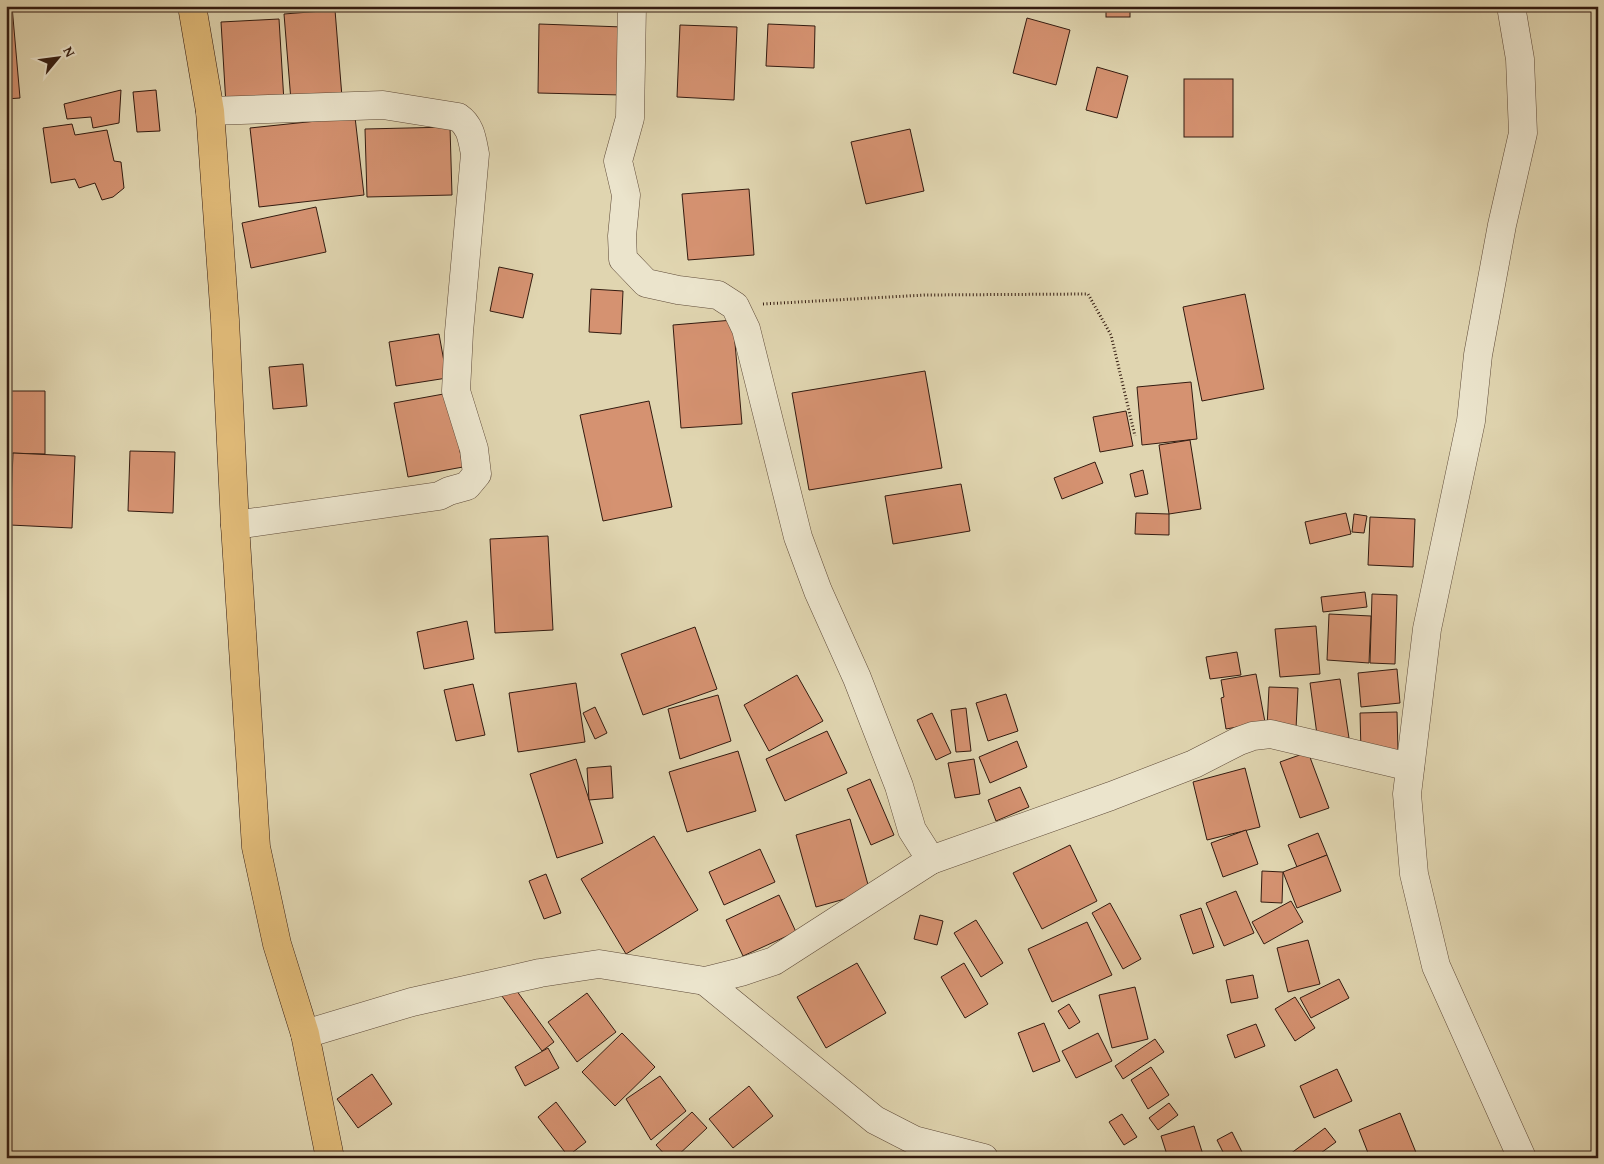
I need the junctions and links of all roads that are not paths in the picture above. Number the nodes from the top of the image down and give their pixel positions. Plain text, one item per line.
1 (192, 6) edge
2 (632, 6) edge
3 (1511, 6) edge
4 (210, 111) junction
5 (235, 525) junction
6 (1410, 767) junction
7 (931, 860) junction
8 (705, 981) junction
9 (305, 1034) junction
10 (330, 1158) edge
11 (984, 1158) edge
12 (1522, 1158) edge

1 - 4 main road
2 - 7 street
3 - 6 street
4 - 5 main road
4 - 5 street
5 - 9 main road
6 - 7 street
6 - 12 street
7 - 8 street
8 - 9 street
8 - 11 street
9 - 10 main road

